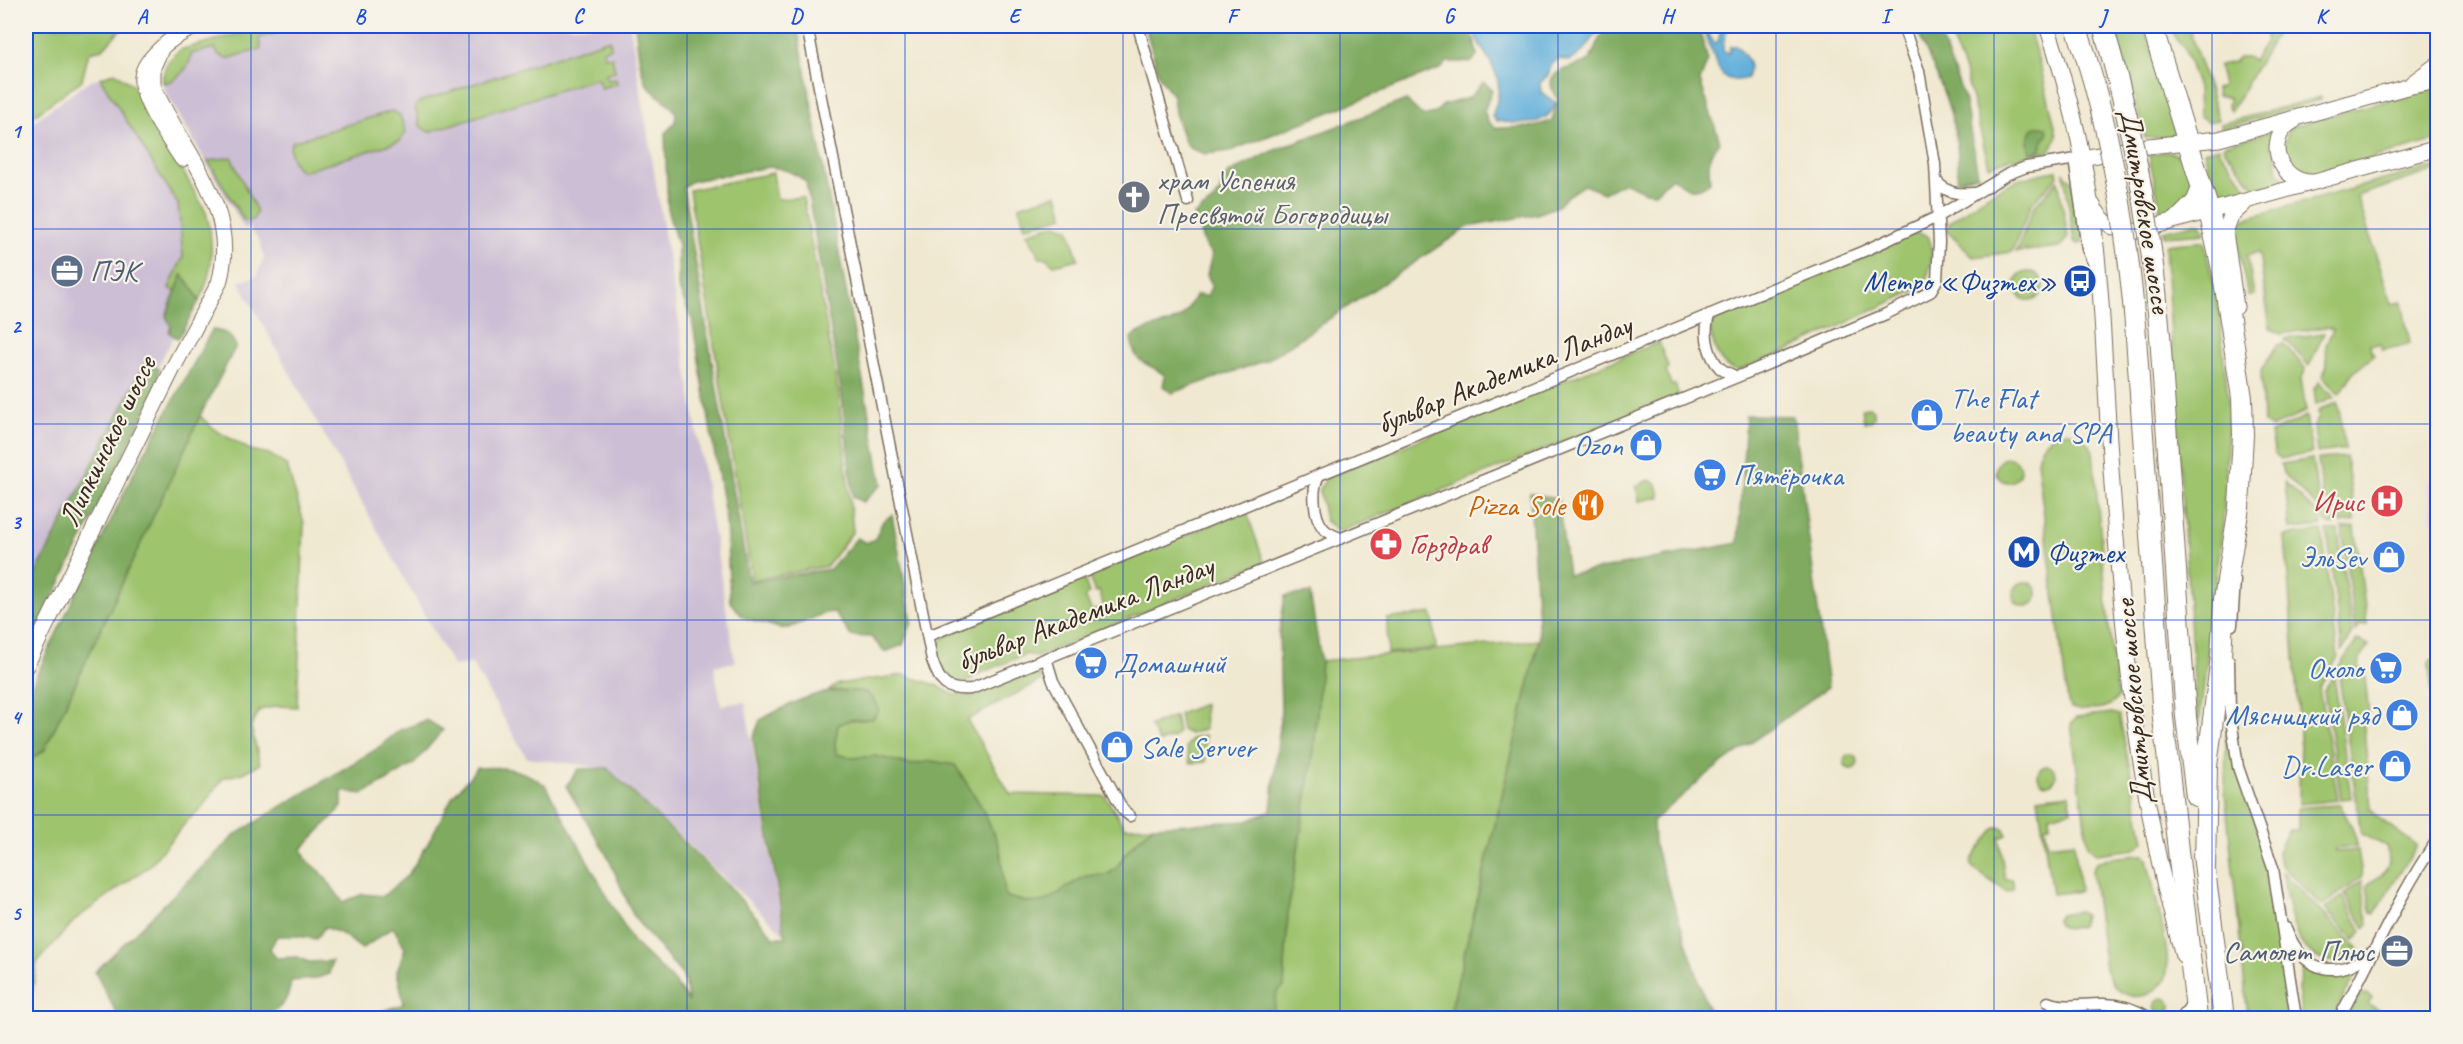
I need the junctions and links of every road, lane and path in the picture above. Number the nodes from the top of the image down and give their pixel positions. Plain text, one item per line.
1 (197, 26) edge
2 (807, 26) edge
3 (1138, 26) edge
4 (1903, 26) edge
5 (2047, 26) edge
6 (2076, 26) edge
7 (2103, 26) edge
8 (2152, 26) edge
9 (162, 47) junction
10 (2438, 64) edge
11 (146, 67) junction
12 (2438, 81) edge
13 (2407, 87) junction
14 (160, 99) junction
15 (2179, 109) junction
16 (2302, 117) junction
17 (2219, 139) junction
18 (2189, 142) junction
19 (2438, 148) edge
20 (2079, 159) junction
21 (1936, 181) junction
22 (2315, 182) junction
23 (2201, 184) junction
24 (1975, 193) junction
25 (1188, 201) dead end
26 (2249, 201) junction
27 (2091, 203) junction
28 (2210, 212) junction
29 (1937, 217) junction
30 (2173, 221) junction
31 (2097, 271) junction
32 (207, 305) junction
33 (1710, 314) junction
34 (2232, 328) junction
35 (1737, 377) junction
36 (1320, 474) junction
37 (2239, 507) junction
38 (1341, 538) junction
39 (928, 636) junction
40 (1046, 658) junction
41 (26, 666) edge
42 (1130, 816) dead end
43 (2438, 839) edge
44 (2205, 868) junction
45 (2280, 909) junction
46 (2373, 952) junction
47 (2193, 991) junction
48 (2056, 1018) edge
49 (2150, 1018) edge
50 (2182, 1018) edge
51 (2197, 1018) edge
52 (2224, 1018) edge
53 (2296, 1018) edge
54 (2339, 1018) edge

1 - 9 main road
2 - 39 street
3 - 25 street
4 - 21 street
5 - 20 main road
6 - 47 highway, Дмитровское шоссе, bridge
7 - 44 highway, Дмитровское шоссе, bridge
8 - 15 highway
9 - 11 main road
9 - 14 main road, Липкинское шоссе
10 - 13 main road
11 - 14 main road
11 - 32 main road, Липкинское шоссе
12 - 13 main road
13 - 16 main road
14 - 32 main road, Липкинское шоссе
15 - 17 main road
15 - 18 highway
16 - 17 main road
16 - 22 main road
17 - 18 main road
18 - 20 main road
18 - 23 highway
19 - 22 main road
20 - 24 street, бульвар Академика Ландау
20 - 27 main road
20 - 31 street
21 - 24 street
21 - 29 street
22 - 26 main road
23 - 28 highway
23 - 30 main road
24 - 29 street, бульвар Академика Ландау
26 - 28 main road
26 - 34 main road
27 - 30 main road
27 - 31 main road
28 - 30 main road
28 - 34 highway
29 - 33 street, бульвар Академика Ландау
29 - 35 street, бульвар Академика Ландау
31 - 47 main road
32 - 41 main road, Липкинское шоссе
33 - 35 street
33 - 36 street, бульвар Академика Ландау
34 - 37 highway
35 - 38 street, бульвар Академика Ландау
36 - 38 street
36 - 39 street, бульвар Академика Ландау
37 - 44 highway
37 - 45 street
38 - 40 street, бульвар Академика Ландау
39 - 40 street, бульвар Академика Ландау
40 - 42 street
43 - 46 street
44 - 52 highway, Дмитровское шоссе
45 - 46 street
45 - 53 street
46 - 54 street
47 - 50 street
47 - 51 highway, Дмитровское шоссе
48 - 49 street

